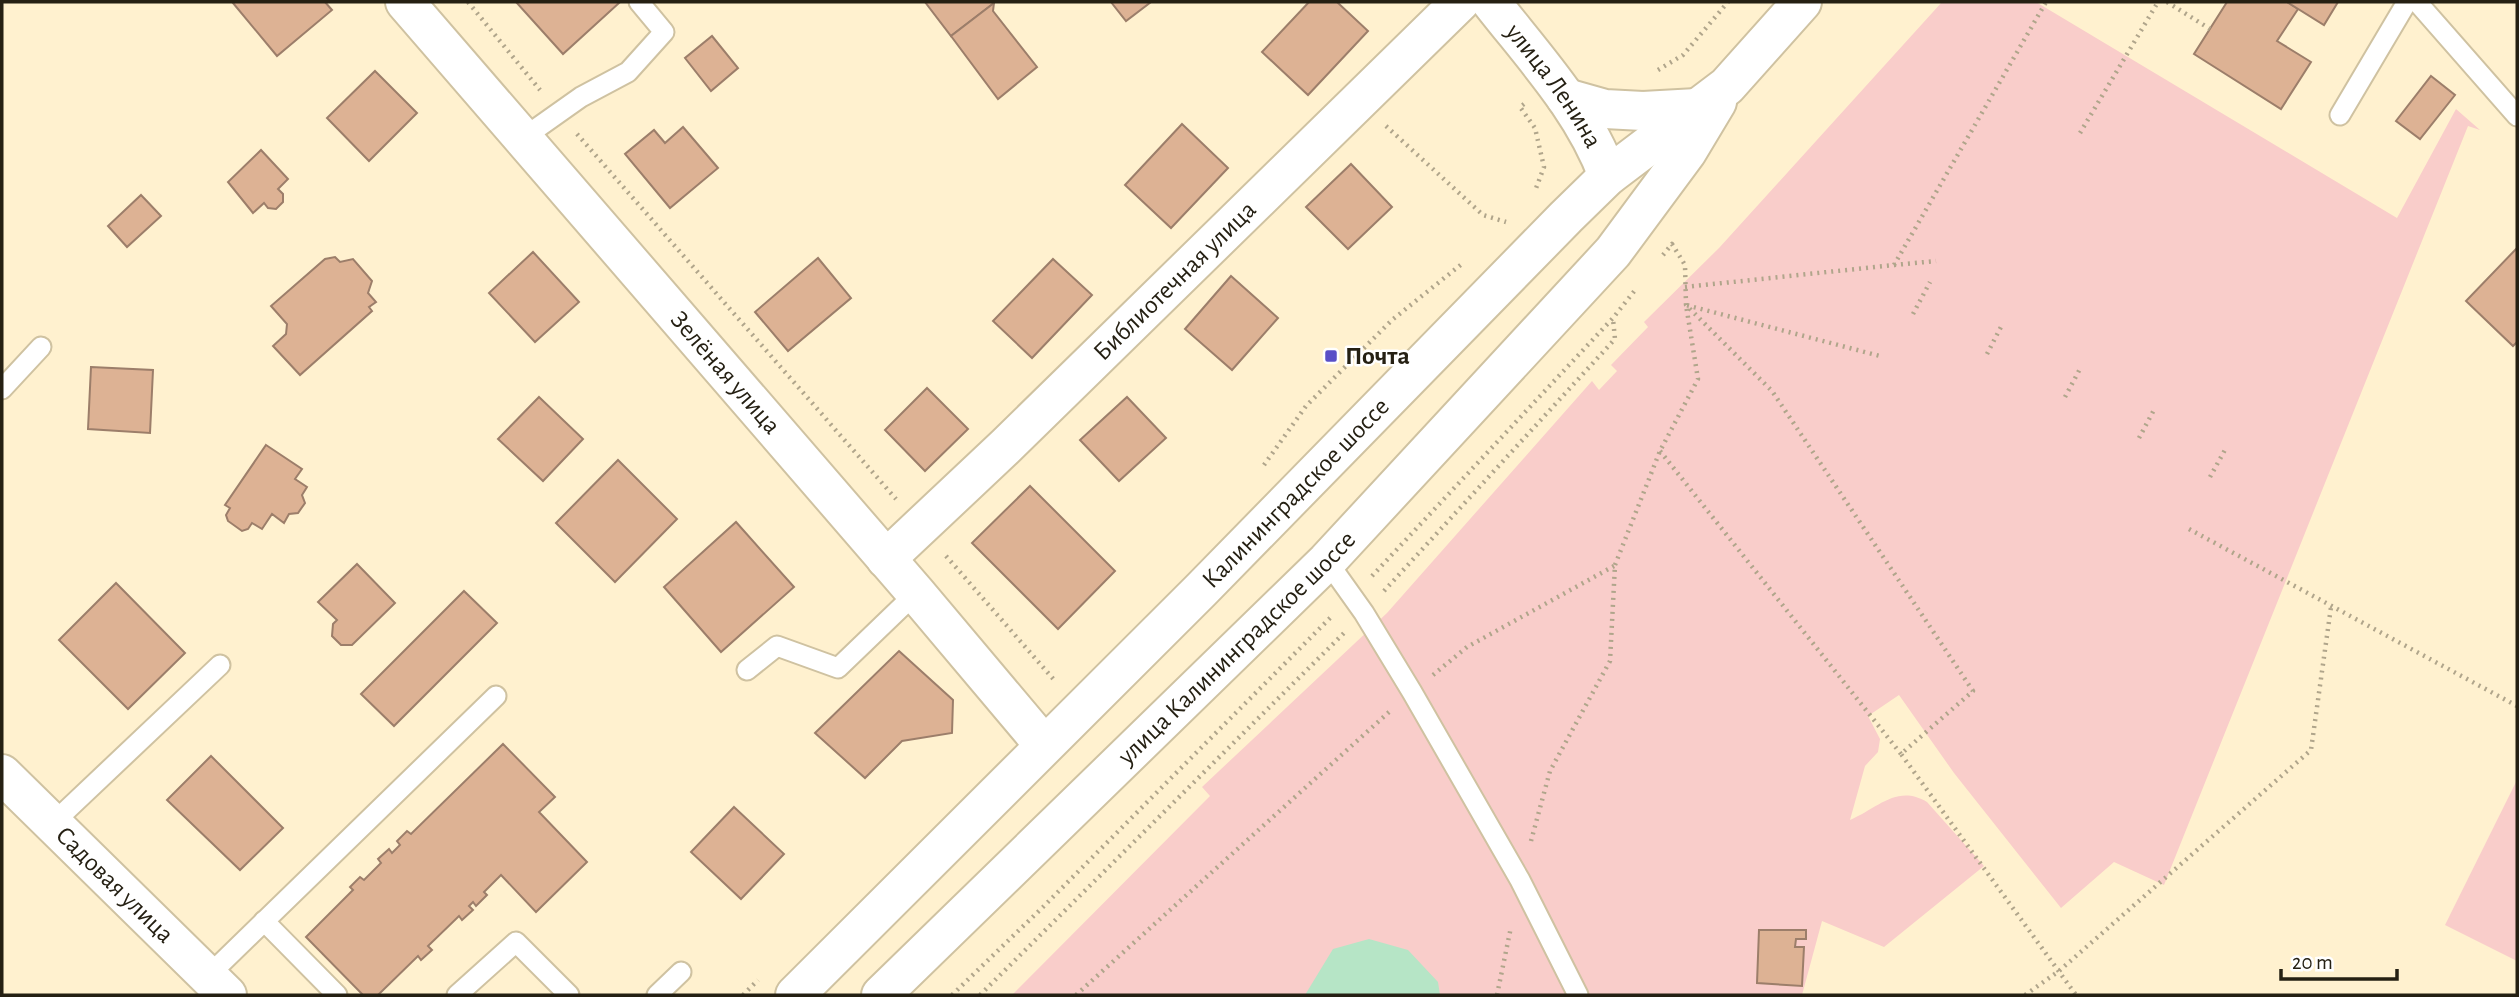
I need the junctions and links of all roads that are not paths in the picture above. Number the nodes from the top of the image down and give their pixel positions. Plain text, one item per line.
1 (405, 2) edge
2 (639, 2) edge
3 (1460, 2) edge
4 (1491, 2) edge
5 (1802, 2) edge
6 (2407, 2) edge
7 (2417, 2) edge
8 (1559, 89) junction
9 (1712, 97) junction
10 (2340, 115) dead end
11 (2517, 116) edge
12 (523, 138) junction
13 (1687, 152) junction
14 (1611, 161) junction
15 (1581, 289) junction
16 (41, 347) dead end
17 (2, 389) edge
18 (886, 559) junction
19 (1328, 561) junction
20 (916, 593) junction
21 (220, 665) dead end
22 (747, 670) dead end
23 (496, 696) dead end
24 (1044, 745) junction
25 (2, 774) edge
26 (52, 824) junction
27 (264, 921) junction
28 (681, 972) dead end
29 (218, 986) edge
30 (337, 995) edge
31 (457, 995) edge
32 (569, 995) edge
33 (657, 995) edge
34 (795, 995) edge
35 (881, 995) edge
36 (1578, 995) edge

1 - 12 main road, Зелёная улица
2 - 12 lane
3 - 18 main road, Библиотечная улица
4 - 8 main road, улица Ленина
5 - 9 main road, Калининградское шоссе
6 - 10 lane
7 - 11 lane
8 - 9 main road
8 - 14 main road, улица Ленина
9 - 13 main road, улица Калининградское шоссе
9 - 14 main road, Калининградское шоссе
12 - 18 main road, Зелёная улица
13 - 14 main road
13 - 15 main road, улица Калининградское шоссе
14 - 15 main road, улица Калининградское шоссе
14 - 24 main road, Калининградское шоссе
15 - 19 main road, улица Калининградское шоссе
16 - 17 lane
18 - 20 main road, Зелёная улица
19 - 35 main road, улица Калининградское шоссе
19 - 36 lane
20 - 22 lane
20 - 24 main road, Зелёная улица
21 - 26 lane
23 - 27 lane
24 - 34 main road, Калининградское шоссе
25 - 26 main road, Садовая улица
26 - 29 main road, Садовая улица
27 - 29 lane
27 - 30 lane
28 - 33 lane
31 - 32 lane

